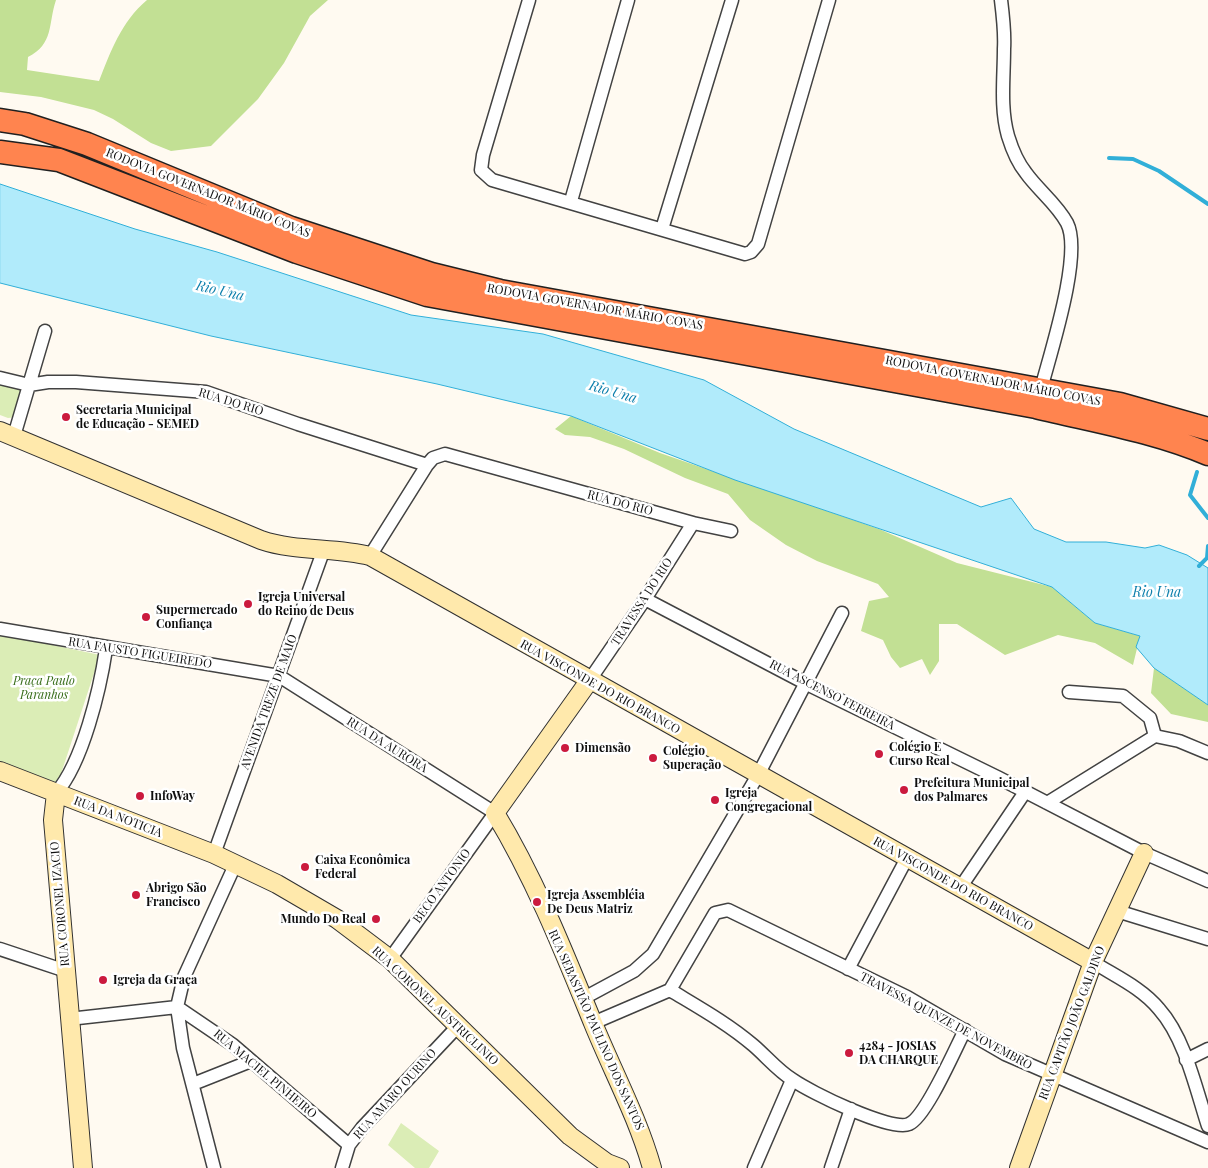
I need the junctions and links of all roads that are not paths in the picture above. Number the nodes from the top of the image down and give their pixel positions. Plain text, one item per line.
1 (530, 0) edge
2 (628, 0) edge
3 (732, 0) edge
4 (829, 0) edge
5 (1000, 0) edge
6 (0, 120) edge
7 (0, 152) edge
8 (571, 202) junction
9 (662, 229) junction
10 (45, 331) dead end
11 (0, 378) edge
12 (29, 385) junction
13 (1041, 390) junction
14 (1208, 429) edge
15 (7, 433) edge
16 (1208, 454) edge
17 (427, 465) junction
18 (693, 523) junction
19 (731, 531) dead end
20 (324, 549) junction
21 (370, 556) junction
22 (645, 599) junction
23 (842, 614) dead end
24 (0, 629) edge
25 (106, 649) junction
26 (279, 676) junction
27 (589, 681) junction
28 (807, 684) junction
29 (1069, 692) dead end
30 (1155, 736) junction
31 (1208, 753) edge
32 (0, 771) edge
33 (758, 775) junction
34 (1025, 792) junction
35 (56, 793) junction
36 (1046, 803) junction
37 (495, 813) junction
38 (1144, 853) junction
39 (214, 854) junction
40 (907, 858) junction
41 (235, 865) junction
42 (1208, 882) edge
43 (960, 888) junction
44 (1117, 911) junction
45 (1208, 940) edge
46 (0, 949) edge
47 (390, 959) junction
48 (1093, 962) junction
49 (848, 969) junction
50 (66, 971) junction
51 (670, 990) junction
52 (584, 998) junction
53 (177, 1007) junction
54 (69, 1019) junction
55 (593, 1023) junction
56 (458, 1026) junction
57 (965, 1030) junction
58 (1208, 1049) edge
59 (1186, 1060) junction
60 (251, 1061) junction
61 (1051, 1076) junction
62 (792, 1080) junction
63 (193, 1084) junction
64 (850, 1109) junction
65 (1208, 1126) edge
66 (1208, 1142) edge
67 (349, 1145) junction
68 (83, 1168) edge
69 (214, 1168) edge
70 (342, 1168) edge
71 (620, 1168) edge
72 (652, 1168) edge
73 (754, 1168) edge
74 (831, 1168) edge
75 (1019, 1168) edge

1 - 8 street
2 - 8 street
3 - 9 street
4 - 9 street
5 - 13 street
6 - 13 highway, RODOVIA GOVERNADOR MÁRIO COVAS
7 - 16 highway, RODOVIA GOVERNADOR MÁRIO COVAS
8 - 9 street
10 - 12 street
11 - 12 street
12 - 15 street
12 - 17 street, RUA DO RIO
13 - 14 highway, RODOVIA GOVERNADOR MÁRIO COVAS
15 - 20 main road, RUA VISCONDE DO RIO BRANCO
17 - 18 street, RUA DO RIO
17 - 21 street
18 - 19 street, RUA DO RIO
18 - 22 street, TRAVESSA DO RIO
20 - 21 main road, RUA VISCONDE DO RIO BRANCO
20 - 26 street, AVENIDA TREZE DE MAIO
21 - 27 main road, RUA VISCONDE DO RIO BRANCO
22 - 27 street, TRAVESSA DO RIO
22 - 28 street, RUA ASCENSO FERREIRA
23 - 28 street
24 - 25 street, RUA FAUSTO FIGUEIREDO
25 - 26 street, RUA FAUSTO FIGUEIREDO
25 - 35 street, RUA CORONEL IZACIO
26 - 37 street, RUA DA AURORA
26 - 39 street, AVENIDA TREZE DE MAIO
27 - 33 main road, RUA VISCONDE DO RIO BRANCO
27 - 37 main road
28 - 33 street
28 - 34 street, RUA ASCENSO FERREIRA
29 - 30 street
30 - 31 street
30 - 36 street
32 - 35 main road, RUA DA NOTICIA
33 - 40 main road, RUA VISCONDE DO RIO BRANCO
33 - 52 street
34 - 36 street, RUA ASCENSO FERREIRA
34 - 43 street
35 - 39 main road, RUA DA NOTICIA
35 - 50 main road, RUA CORONEL IZACIO
36 - 38 street, RUA ASCENSO FERREIRA
37 - 47 street, BECO ANTONIO
37 - 52 main road, RUA SEBASTIÃO PAULINO DOS SANTOS
38 - 42 street, RUA ASCENSO FERREIRA
38 - 44 main road, RUA CAPITÃO JOÃO GALDINO
39 - 41 main road, RUA DA NOTICIA
40 - 43 main road, RUA VISCONDE DO RIO BRANCO
40 - 49 street
41 - 47 main road, RUA CORONEL AUSTRICLINIO
41 - 53 street
43 - 48 main road, RUA VISCONDE DO RIO BRANCO
44 - 45 street
44 - 48 main road, RUA CAPITÃO JOÃO GALDINO
46 - 50 street
47 - 56 main road, RUA CORONEL AUSTRICLINIO
48 - 59 street
48 - 61 main road, RUA CAPITÃO JOÃO GALDINO
49 - 51 street, TRAVESSA QUINZE DE NOVEMBRO
49 - 57 street, TRAVESSA QUINZE DE NOVEMBRO
50 - 54 main road, RUA CORONEL IZACIO
51 - 55 street
51 - 62 street
52 - 55 main road, RUA SEBASTIÃO PAULINO DOS SANTOS
53 - 54 street
53 - 60 street, RUA MACIEL PINHEIRO
53 - 63 street
54 - 68 main road, RUA CORONEL IZACIO
55 - 72 main road, RUA SEBASTIÃO PAULINO DOS SANTOS
56 - 67 street, RUA AMARO OURINO
56 - 71 main road, RUA CORONEL AUSTRICLINIO
57 - 61 street, TRAVESSA QUINZE DE NOVEMBRO
57 - 64 street
58 - 59 street
59 - 65 street
60 - 63 street
60 - 67 street, RUA MACIEL PINHEIRO
61 - 66 street, TRAVESSA QUINZE DE NOVEMBRO
61 - 75 main road, RUA CAPITÃO JOÃO GALDINO
62 - 64 street
62 - 73 street
63 - 69 street
64 - 74 street
67 - 70 street, RUA AMARO OURINO

